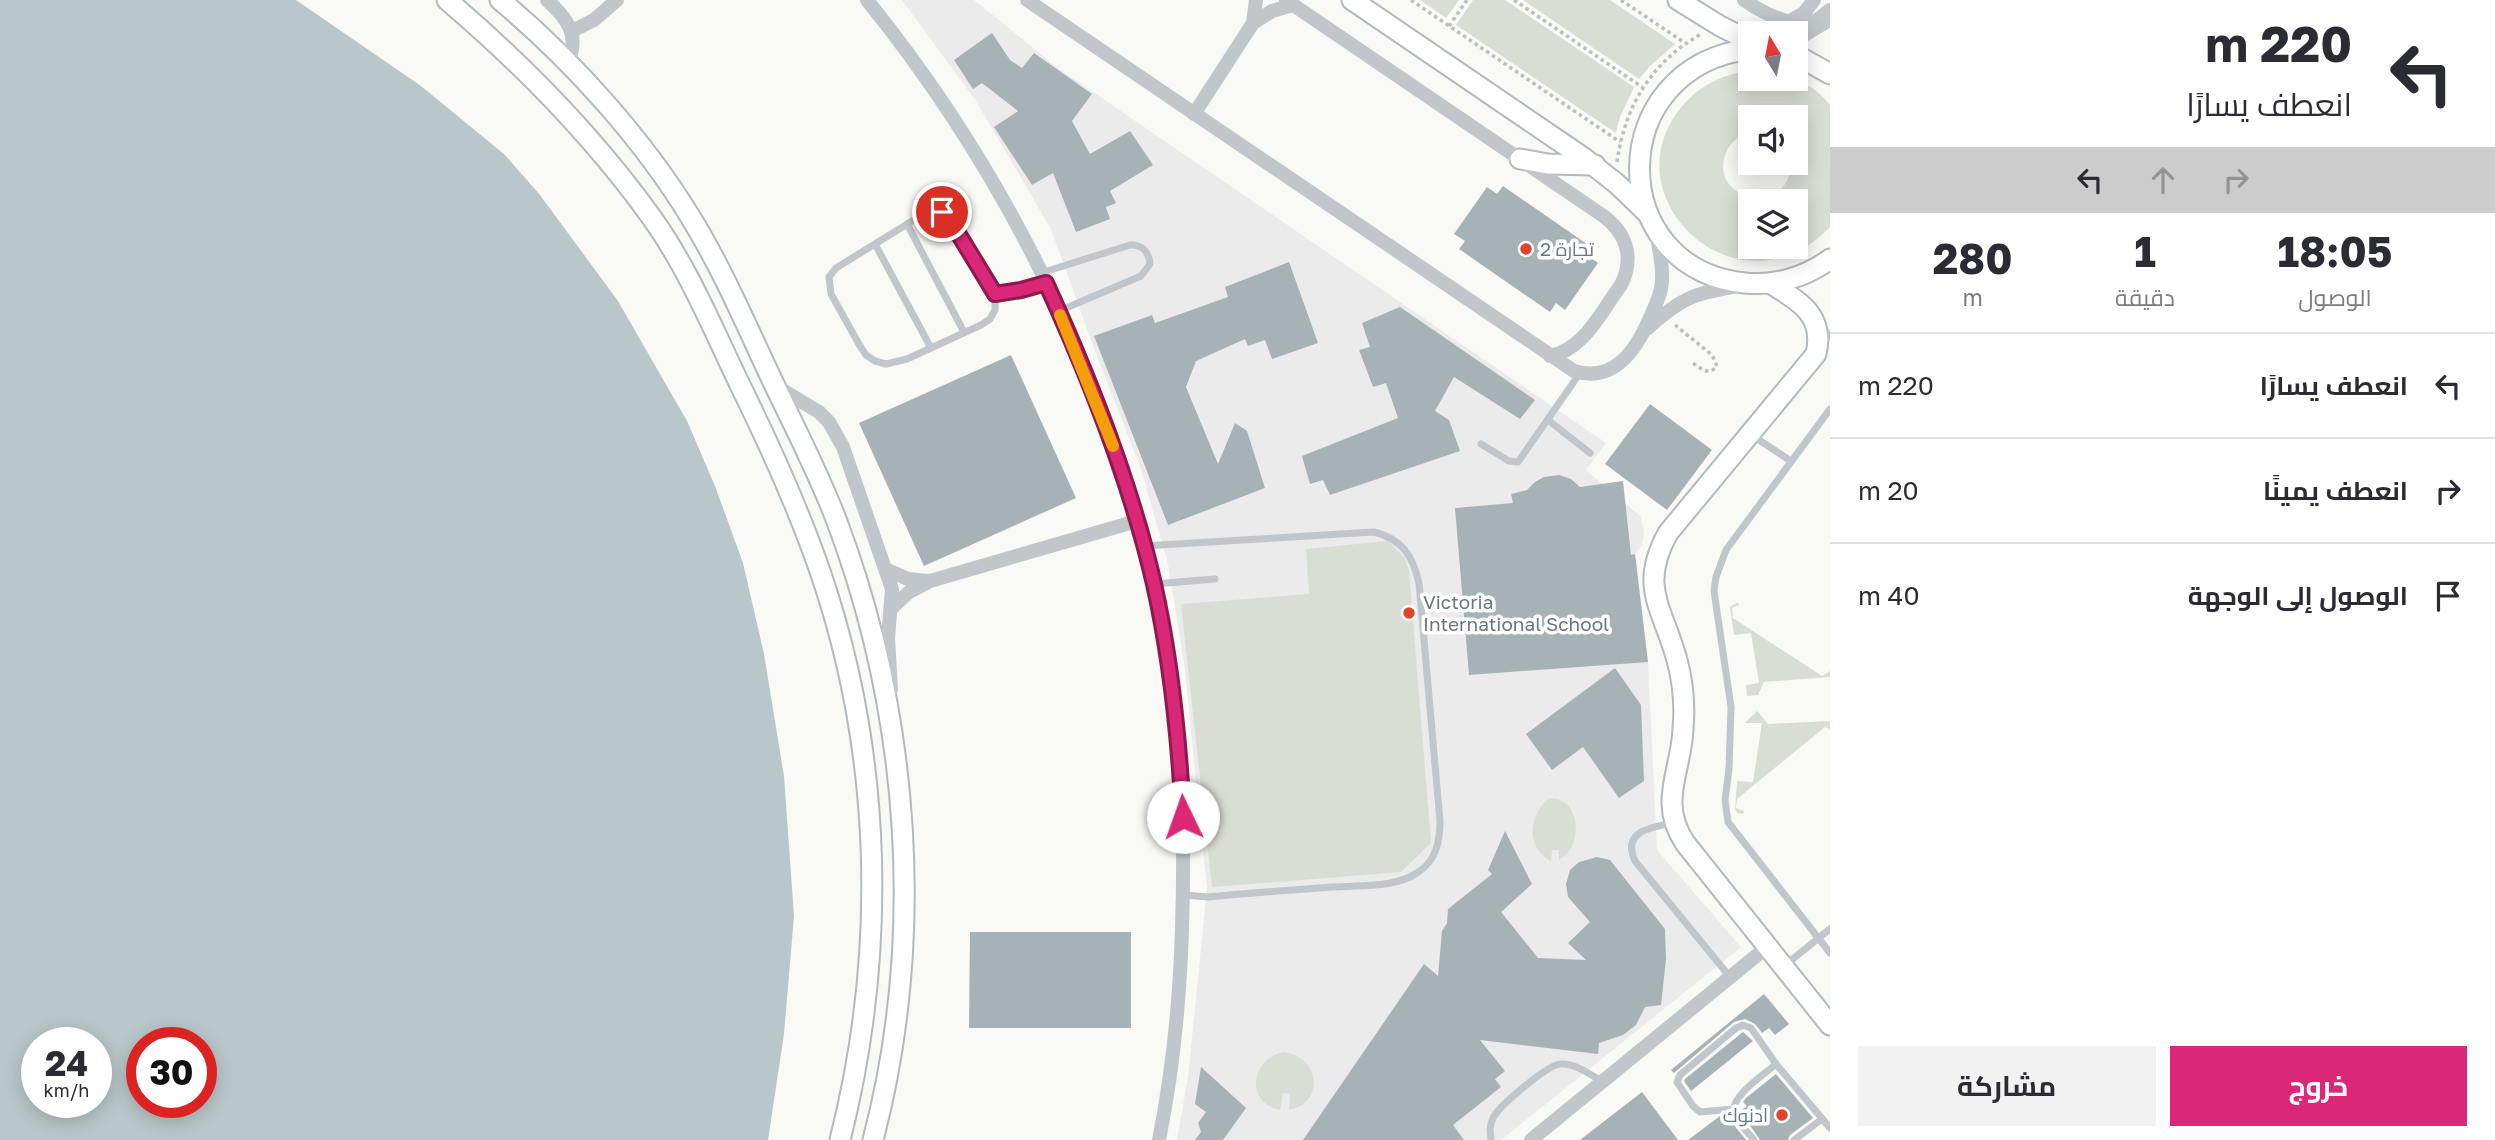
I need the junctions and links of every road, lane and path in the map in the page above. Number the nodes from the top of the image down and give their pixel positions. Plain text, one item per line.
1 (447, 0) edge
2 (500, 0) edge
3 (516, 0) edge
4 (547, 0) edge
5 (617, 0) edge
6 (867, 0) edge
7 (1027, 0) edge
8 (1256, 0) edge
9 (1352, 0) edge
10 (1411, 0) edge
11 (1467, 0) edge
12 (1514, 0) edge
13 (1621, 0) edge
14 (1678, 0) edge
15 (1744, 0) edge
16 (1814, 0) edge
17 (1290, 2) edge
18 (1696, 8) edge
19 (1830, 10) edge
20 (1830, 19) edge
21 (1790, 21) joint
22 (1808, 21) edge
23 (1254, 23) junction
24 (1449, 26) junction
25 (572, 31) junction
26 (1808, 33) edge
27 (1738, 34) edge
28 (541, 38) junction
29 (1685, 43) dead end
30 (1738, 50) edge
31 (1808, 62) edge
32 (517, 63) junction
33 (567, 63) junction
34 (1830, 74) edge
35 (1642, 87) dead end
36 (1194, 114) junction
37 (1620, 142) dead end
38 (1520, 159) junction
39 (1594, 165) junction
40 (1652, 221) junction
41 (906, 224) junction
42 (875, 244) junction
43 (1830, 259) edge
44 (1822, 270) edge
45 (1043, 278) junction
46 (1761, 284) junction
47 (995, 294) junction
48 (1059, 311) junction
49 (1663, 314) junction
50 (964, 332) junction
51 (1644, 332) junction
52 (1830, 334) edge
53 (931, 348) junction
54 (1816, 354) junction
55 (1550, 356) junction
56 (1693, 363) dead end
57 (1580, 373) junction
58 (774, 385) junction
59 (1830, 409) edge
60 (1548, 420) junction
61 (1749, 434) junction
62 (1481, 444) dead end
63 (1590, 453) dead end
64 (1791, 461) junction
65 (1137, 521) junction
66 (1144, 546) junction
67 (887, 570) junction
68 (1215, 579) dead end
69 (930, 581) junction
70 (1154, 584) junction
71 (892, 608) junction
72 (889, 712) junction
73 (1674, 823) junction
74 (1184, 895) junction
75 (1830, 929) edge
76 (1818, 939) junction
77 (1768, 947) junction
78 (1830, 953) edge
79 (1783, 966) junction
80 (1730, 977) junction
81 (1830, 1025) edge
82 (1776, 1064) junction
83 (1602, 1082) junction
84 (1733, 1109) junction
85 (1822, 1119) junction
86 (1830, 1128) edge
87 (840, 1140) edge
88 (873, 1140) edge
89 (1159, 1140) edge
90 (1491, 1140) edge
91 (1531, 1140) edge
92 (1754, 1140) edge
93 (1794, 1140) edge

1 - 32 main road
2 - 28 main road
3 - 28 main road
4 - 25 street
5 - 25 street
6 - 45 street
7 - 36 street
8 - 23 street
9 - 39 main road
10 - 24 path
11 - 24 path
12 - 35 path
13 - 29 path
14 - 18 main road
15 - 21 street
16 - 21 street
17 - 23 street
17 - 38 street
18 - 27 main road
19 - 22 street
20 - 26 street
23 - 36 street
24 - 37 path
25 - 33 street
28 - 32 main road
28 - 33 main road
30 - 40 main road
31 - 34 main road
32 - 87 main road
33 - 58 main road
36 - 55 street
38 - 39 main road
38 - 55 street
39 - 40 main road
40 - 46 main road
40 - 51 street
41 - 42 lane
41 - 47 lane
41 - 50 lane
42 - 53 lane
42 - 53 lane
43 - 44 main road
44 - 46 main road
45 - 47 lane
45 - 48 street
45 - 48 lane
46 - 49 street
46 - 54 main road
47 - 50 lane
48 - 65 street
49 - 51 street
49 - 56 path
50 - 53 lane
51 - 57 street
52 - 54 lane
54 - 61 main road
55 - 57 street
57 - 60 lane
58 - 67 street
58 - 72 main road
59 - 64 lane
60 - 62 lane
60 - 63 lane
61 - 64 lane
61 - 73 main road
64 - 76 lane
65 - 66 street
65 - 69 street
66 - 70 street
66 - 74 lane
67 - 69 street
67 - 71 street
68 - 70 lane
69 - 71 street
70 - 74 street
71 - 72 street
72 - 88 main road
73 - 77 main road
73 - 80 lane
74 - 89 street
75 - 76 lane
76 - 78 lane
76 - 79 lane
77 - 79 main road
77 - 80 street
79 - 81 main road
80 - 83 street
82 - 84 lane
82 - 84 lane
82 - 85 lane
83 - 90 lane
83 - 91 street
84 - 92 lane
85 - 86 lane
85 - 93 lane

